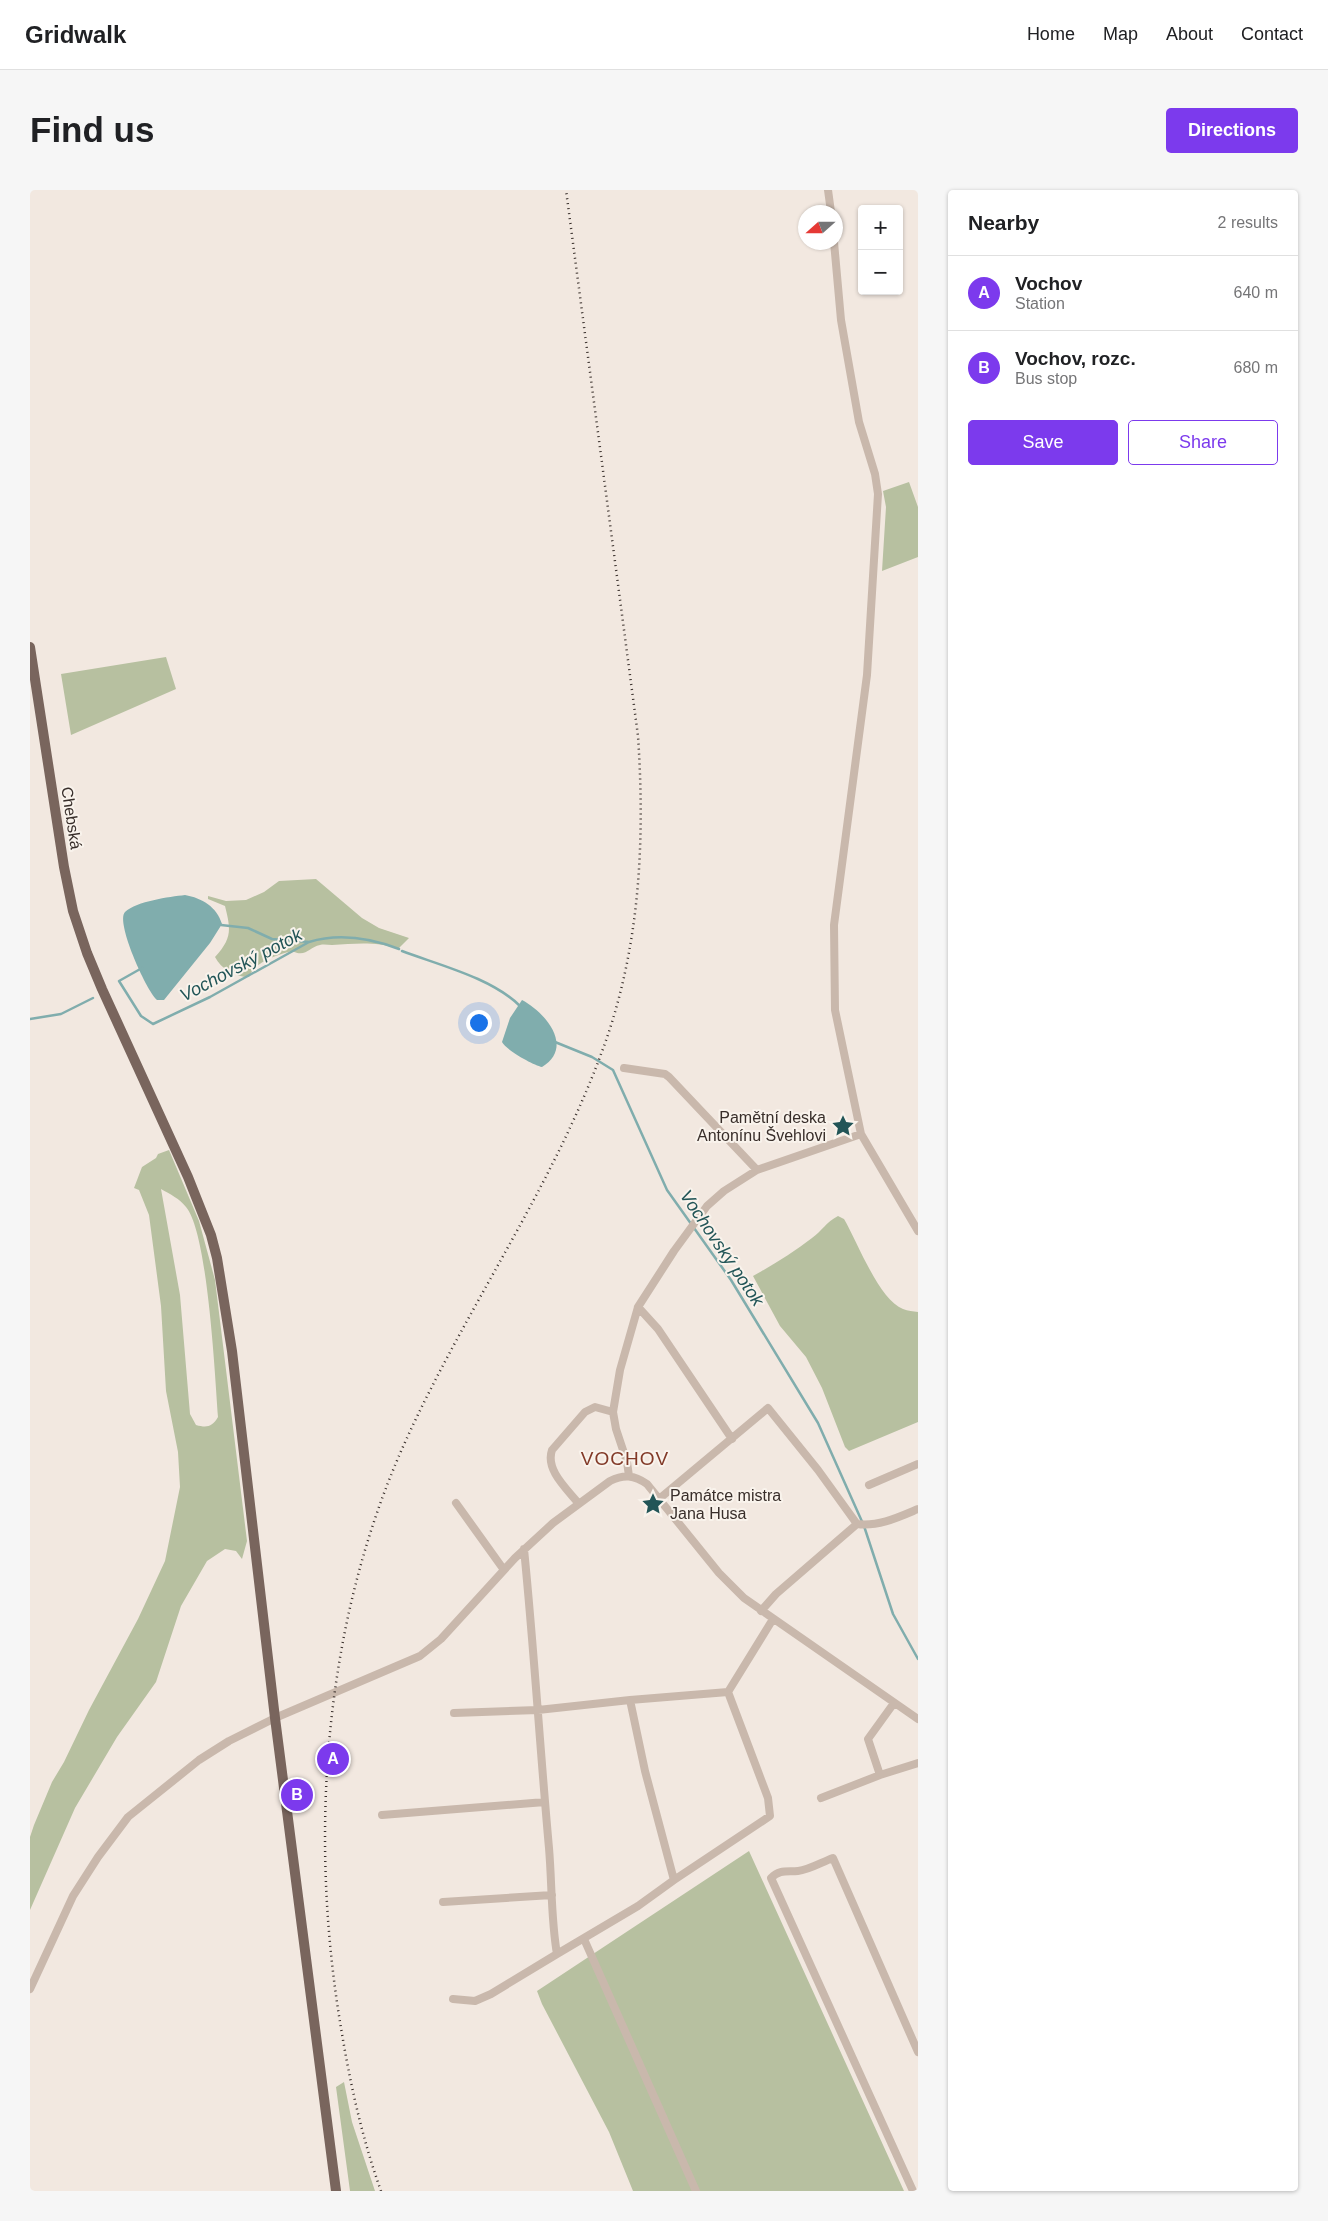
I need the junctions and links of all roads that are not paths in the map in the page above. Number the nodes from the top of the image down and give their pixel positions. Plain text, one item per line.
1 (828, 190) edge
2 (829, 205) edge
3 (835, 250) edge
4 (30, 646) edge
5 (624, 1068) dead end
6 (861, 1134) junction
7 (757, 1170) junction
8 (918, 1231) edge
9 (638, 1307) junction
10 (613, 1412) junction
11 (732, 1438) junction
12 (918, 1464) edge
13 (629, 1476) junction
14 (869, 1485) dead end
15 (659, 1499) junction
16 (456, 1504) dead end
17 (579, 1504) junction
18 (918, 1509) edge
19 (858, 1524) junction
20 (524, 1549) junction
21 (504, 1570) junction
22 (761, 1611) junction
23 (773, 1619) junction
24 (728, 1692) junction
25 (630, 1700) junction
26 (894, 1703) junction
27 (538, 1710) junction
28 (454, 1713) dead end
29 (275, 1718) junction
30 (918, 1719) edge
31 (918, 1764) edge
32 (880, 1775) junction
33 (821, 1798) dead end
34 (544, 1802) junction
35 (382, 1814) dead end
36 (674, 1880) junction
37 (552, 1895) junction
38 (443, 1902) dead end
39 (584, 1939) junction
40 (557, 1954) junction
41 (30, 1988) edge
42 (453, 1999) dead end
43 (918, 2052) edge
44 (336, 2191) edge
45 (696, 2191) edge
46 (913, 2191) edge

1 - 2 street
3 - 6 street
4 - 29 main road, Chebská
5 - 7 street
6 - 7 street
6 - 8 street
7 - 9 street
9 - 10 street
9 - 11 street
10 - 13 street
10 - 17 street
11 - 15 street
11 - 19 street
12 - 14 street
13 - 15 street
13 - 17 street
15 - 22 street
16 - 21 street
17 - 20 street
18 - 19 street
19 - 22 street
20 - 21 street
20 - 27 street
21 - 29 street
22 - 23 street
23 - 24 street
23 - 26 street
24 - 25 street
24 - 36 street
25 - 27 street
25 - 36 street
26 - 30 street
26 - 32 street
27 - 28 street
27 - 34 street
29 - 41 street
29 - 44 main road, Chebská
31 - 32 street
32 - 33 street
34 - 35 street
34 - 37 street
36 - 39 street
37 - 38 street
37 - 40 street
39 - 40 street
39 - 45 street
40 - 42 street
43 - 46 street

